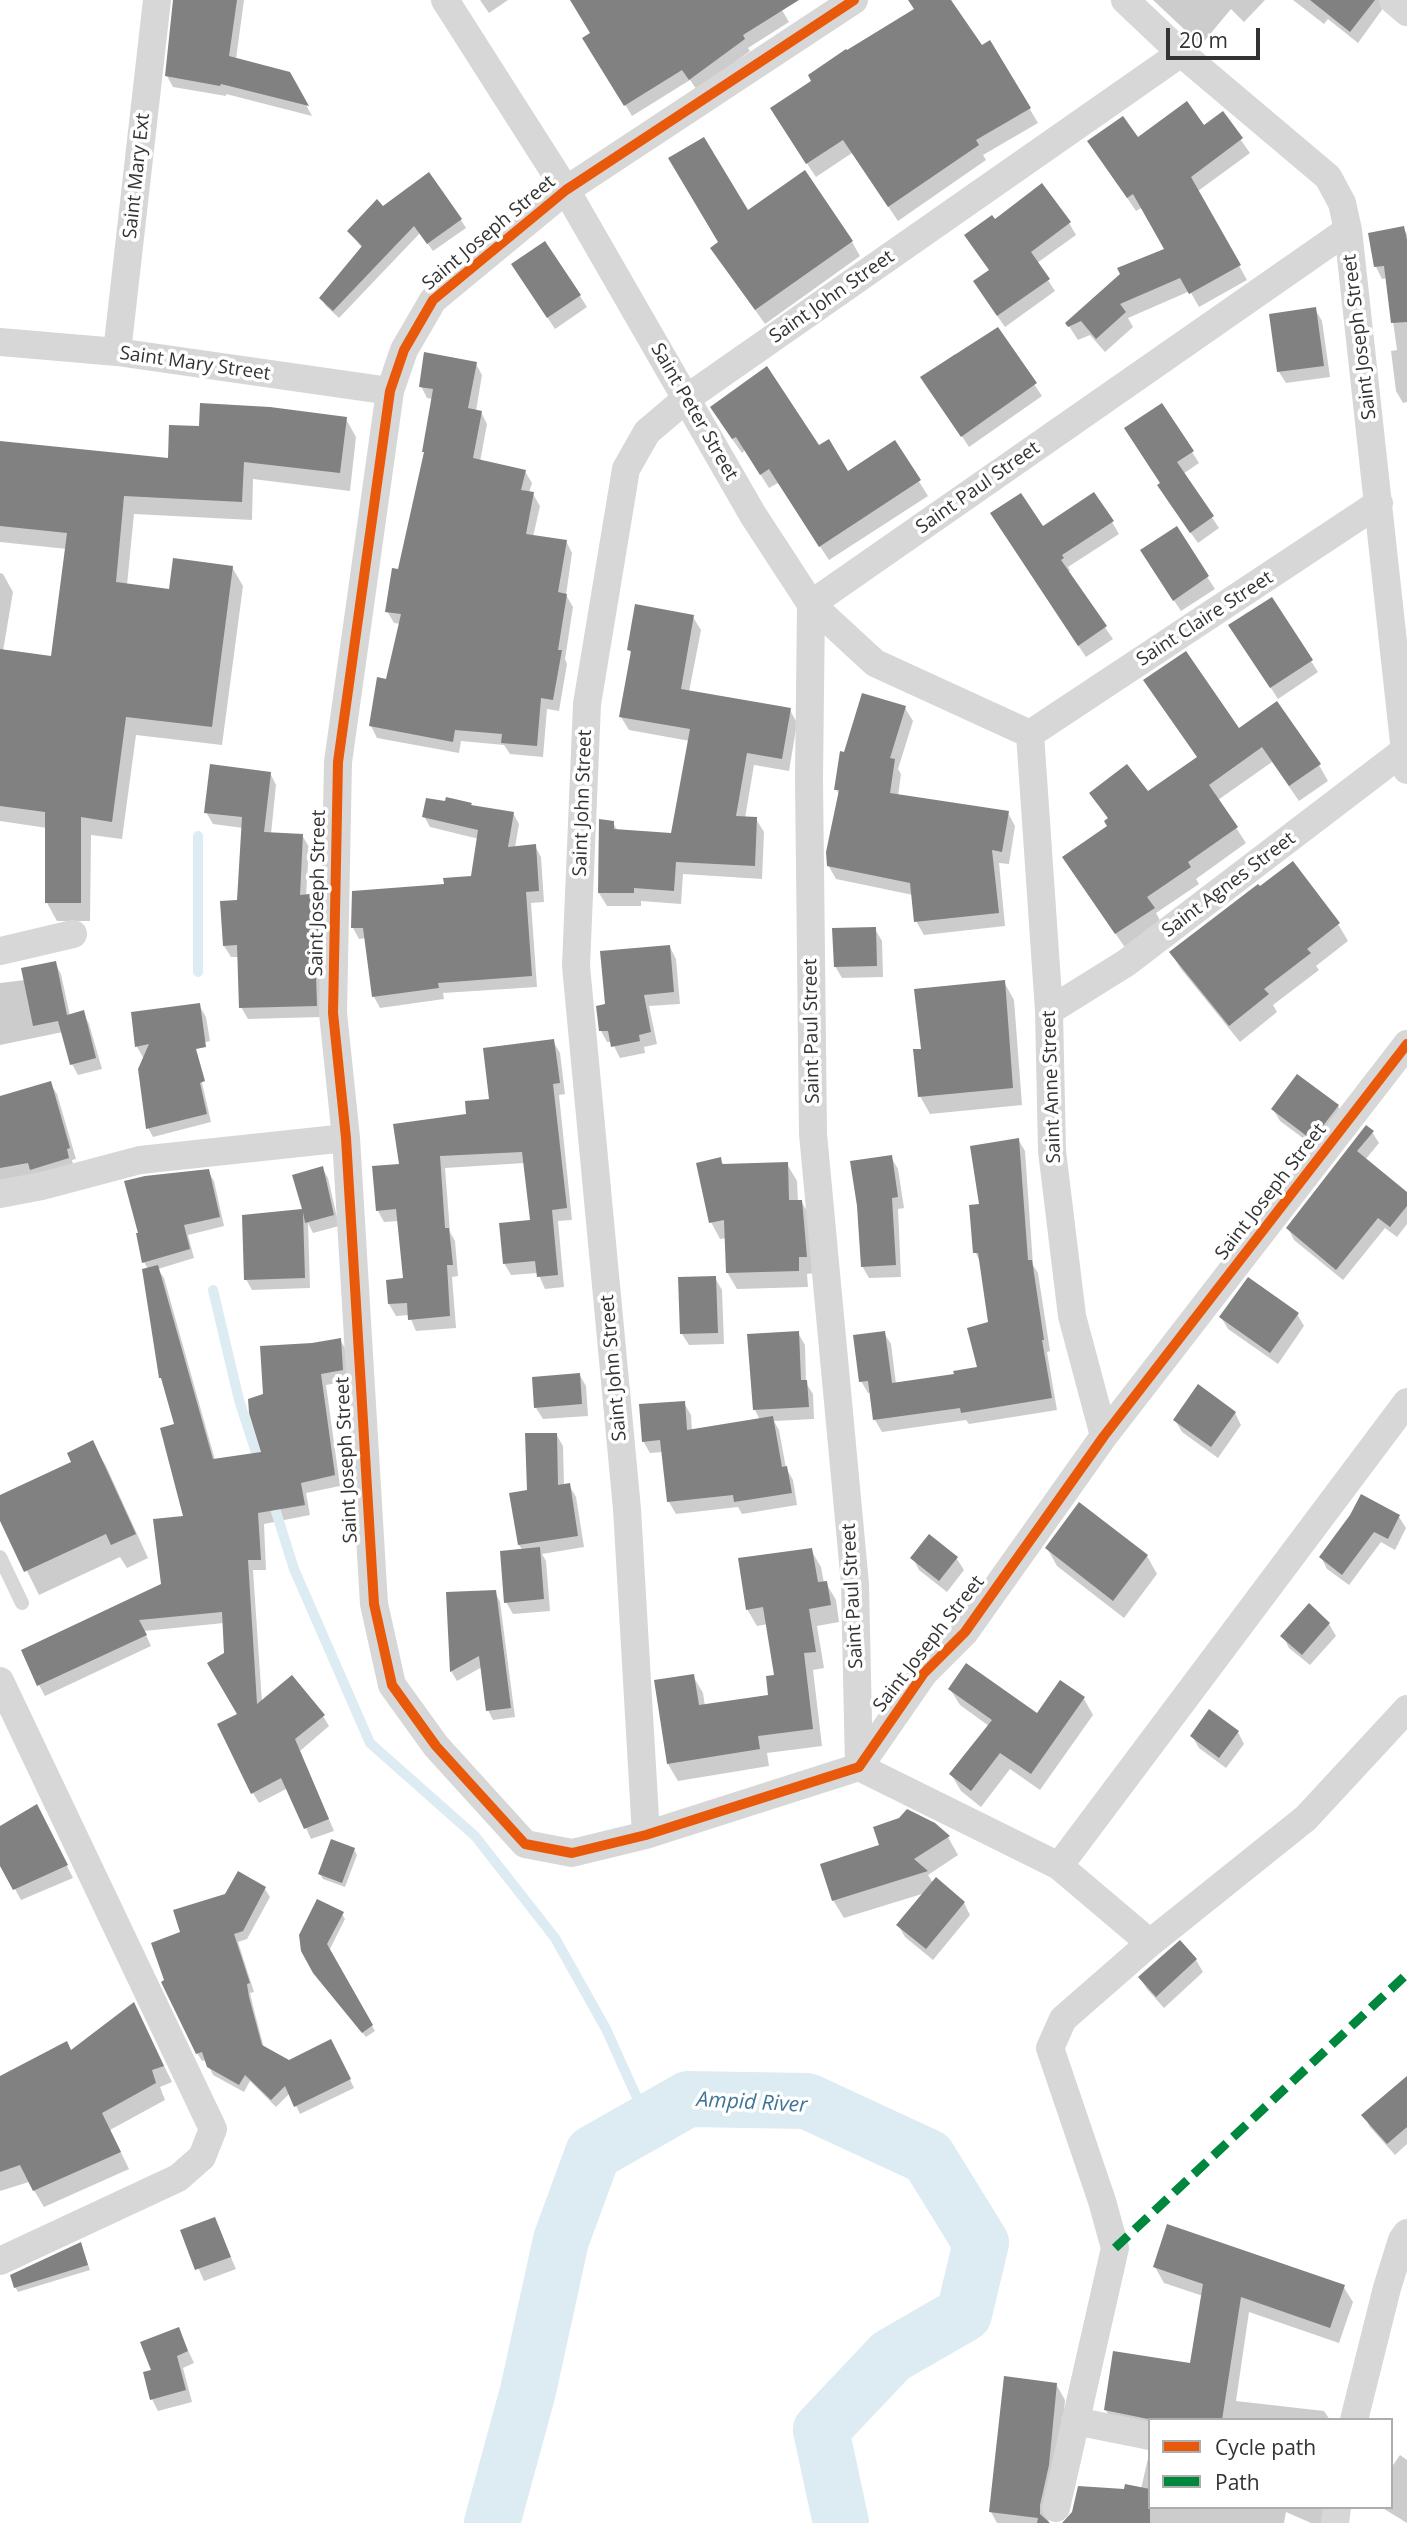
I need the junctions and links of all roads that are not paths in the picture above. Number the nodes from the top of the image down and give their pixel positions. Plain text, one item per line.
1 (158, 0) edge
2 (445, 0) edge
3 (1125, 0) edge
4 (1394, 0) edge
5 (836, 5) edge
6 (1407, 12) edge
7 (1181, 53) junction
8 (566, 190) junction
9 (1348, 230) junction
10 (0, 342) edge
11 (117, 352) junction
12 (390, 391) junction
13 (687, 398) junction
14 (1379, 503) junction
15 (811, 604) junction
16 (1030, 734) junction
17 (1406, 760) edge
18 (73, 934) dead end
19 (0, 951) edge
20 (1049, 1011) junction
21 (1407, 1044) edge
22 (346, 1138) junction
23 (0, 1194) edge
24 (1407, 1402) edge
25 (1104, 1436) junction
26 (0, 1557) edge
27 (22, 1603) dead end
28 (0, 1681) edge
29 (1407, 1709) edge
30 (859, 1766) junction
31 (646, 1835) junction
32 (1059, 1867) junction
33 (1150, 1943) junction
34 (1407, 2233) edge
35 (0, 2260) edge
36 (1354, 2418) edge
37 (1075, 2421) junction
38 (1148, 2436) edge
39 (1056, 2508) dead end

1 - 11 street, Saint Mary Ext
2 - 8 street, Saint Peter Street
3 - 7 street, Saint Joseph Street
4 - 6 street
5 - 8 street, Saint Joseph Street
7 - 9 street, Saint Joseph Street
7 - 13 street, Saint John Street
8 - 12 street, Saint Joseph Street
8 - 13 street, Saint Peter Street
9 - 14 street, Saint Joseph Street
9 - 15 street, Saint Paul Street
10 - 11 street, Saint Mary Street
11 - 12 street, Saint Mary Street
12 - 22 street, Saint Joseph Street
13 - 15 street, Saint Peter Street
13 - 31 street, Saint John Street
14 - 16 street, Saint Claire Street
14 - 17 street, Saint Joseph Street
15 - 16 street, Saint Peter Street
15 - 30 street, Saint Paul Street
16 - 20 street, Saint Anne Street
17 - 20 street, Saint Agnes Street
18 - 19 street
20 - 25 street, Saint Anne Street
21 - 25 street, Saint Joseph Street
22 - 23 street
22 - 31 street, Saint Joseph Street
24 - 32 street
25 - 30 street, Saint Joseph Street
26 - 27 lane
28 - 35 street
29 - 33 street
30 - 31 street, Saint Joseph Street
30 - 32 street
32 - 33 street
33 - 37 street
34 - 36 street
37 - 38 street
37 - 39 street

